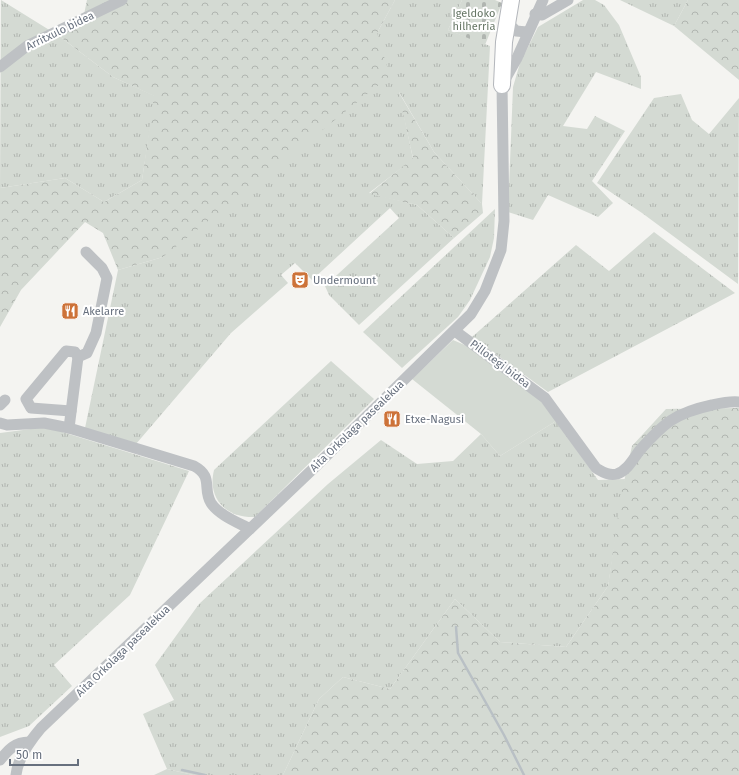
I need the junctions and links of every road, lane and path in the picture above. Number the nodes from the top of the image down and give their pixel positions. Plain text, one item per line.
1 (122, 0) edge
2 (511, 0) edge
3 (543, 0) edge
4 (568, 0) edge
5 (535, 14) junction
6 (507, 22) junction
7 (527, 32) junction
8 (0, 67) edge
9 (502, 85) junction
10 (86, 252) dead end
11 (455, 331) junction
12 (78, 357) junction
13 (739, 402) edge
14 (71, 411) junction
15 (0, 423) edge
16 (69, 428) junction
17 (250, 529) junction
18 (29, 742) junction
19 (5, 749) edge
20 (0, 761) edge
21 (16, 773) edge

1 - 8 street, Arritxulo bidea
2 - 6 street
3 - 5 street, Aita Orkolaga pasealekua
4 - 5 street
5 - 7 street, Aita Orkolaga pasealekua
6 - 7 street
6 - 9 street
7 - 9 street, Aita Orkolaga pasealekua
9 - 11 street, Aita Orkolaga pasealekua
10 - 12 street
11 - 13 street, Pillotegi bidea
11 - 17 street, Aita Orkolaga pasealekua
12 - 14 street
12 - 14 street
14 - 16 street
15 - 16 street
16 - 17 street
17 - 18 street, Aita Orkolaga pasealekua
18 - 19 street
18 - 21 street, Aita Orkolaga pasealekua
19 - 20 street
20 - 21 street

